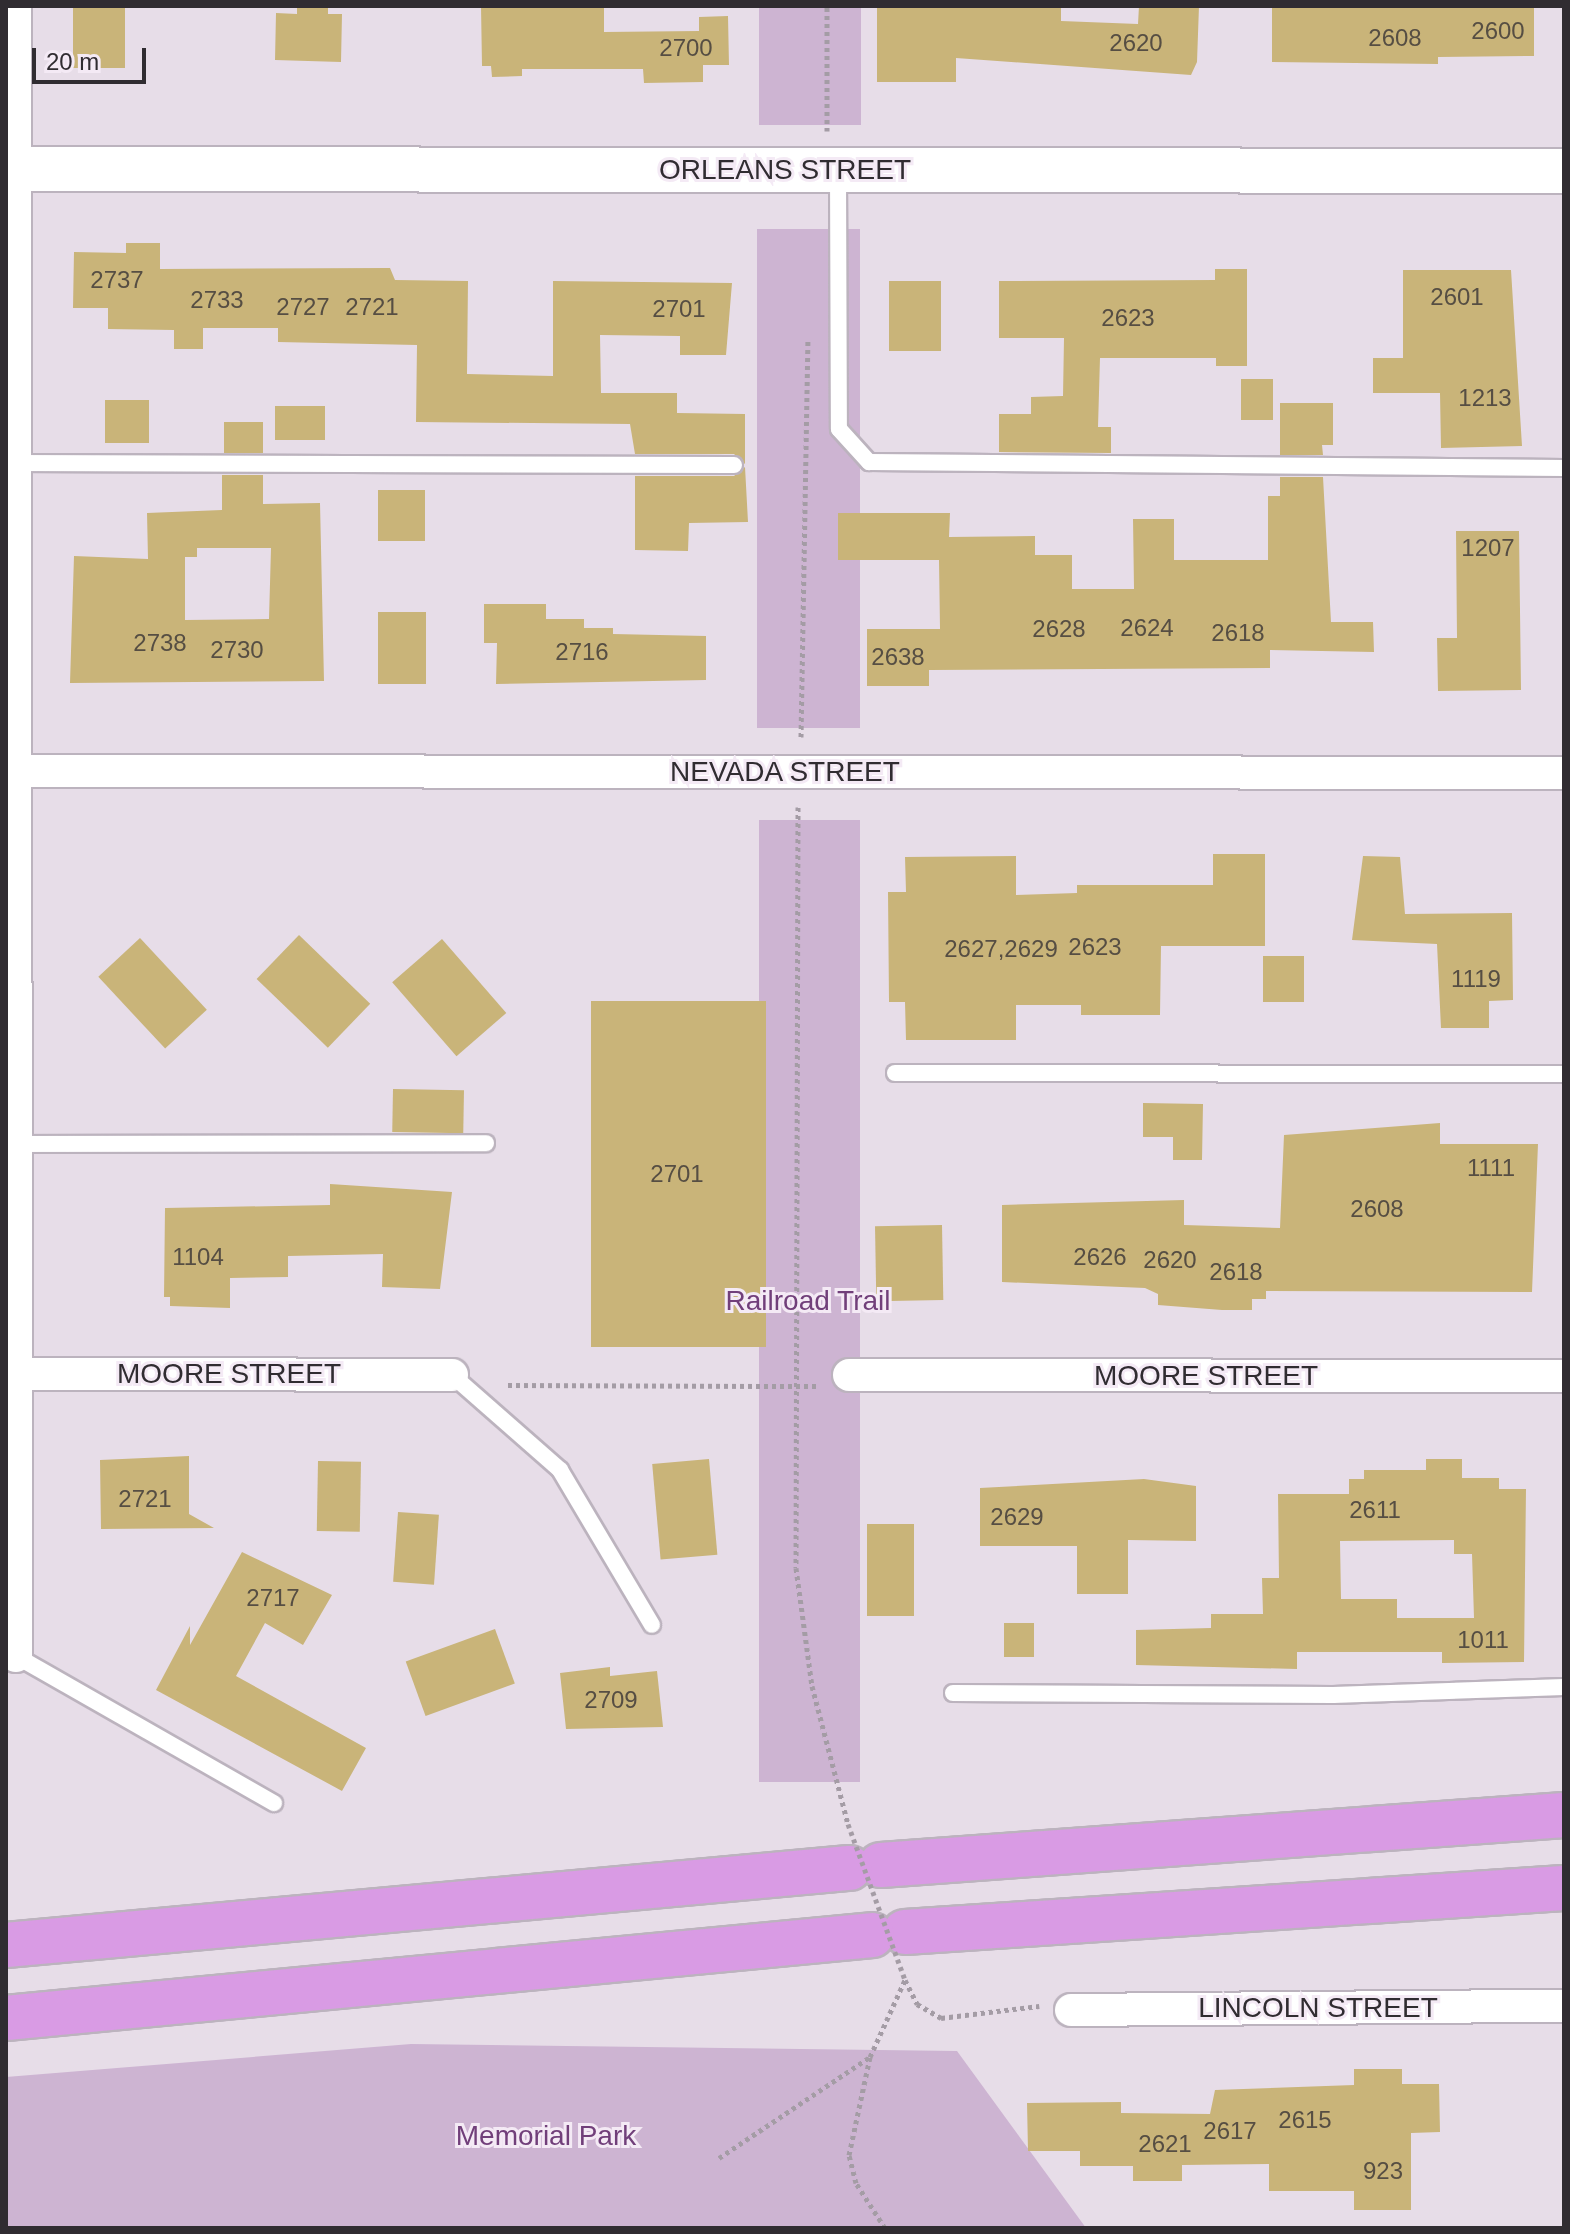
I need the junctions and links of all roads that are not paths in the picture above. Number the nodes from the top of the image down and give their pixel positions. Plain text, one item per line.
1 (15, 6) edge
2 (10, 169) edge
3 (838, 170) junction
4 (1564, 171) edge
5 (11, 462) edge
6 (734, 465) dead end
7 (1564, 468) edge
8 (11, 771) edge
9 (1564, 773) edge
10 (895, 1073) dead end
11 (1564, 1074) edge
12 (11, 1075) edge
13 (486, 1143) dead end
14 (16, 1144) junction
15 (11, 1374) edge
16 (452, 1375) joint
17 (849, 1375) road end
18 (1564, 1376) edge
19 (652, 1625) dead end
20 (16, 1656) joint
21 (1564, 1687) edge
22 (953, 1693) dead end
23 (274, 1803) dead end
24 (1564, 1815) edge
25 (1564, 1888) edge
26 (6, 1945) edge
27 (1564, 2006) edge
28 (1071, 2010) road end
29 (6, 2018) edge

1 - 2 street
2 - 3 main road, ORLEANS STREET
2 - 5 street
3 - 4 main road, ORLEANS STREET
3 - 7 lane
5 - 6 lane
5 - 8 street
8 - 9 street, NEVADA STREET
8 - 12 street
10 - 11 lane
12 - 14 street
13 - 14 lane
14 - 15 street
15 - 16 street, MOORE STREET
15 - 20 street
16 - 19 lane
17 - 18 street, MOORE STREET
20 - 23 lane
21 - 22 lane
24 - 26 highway
25 - 29 highway
27 - 28 street, LINCOLN STREET

